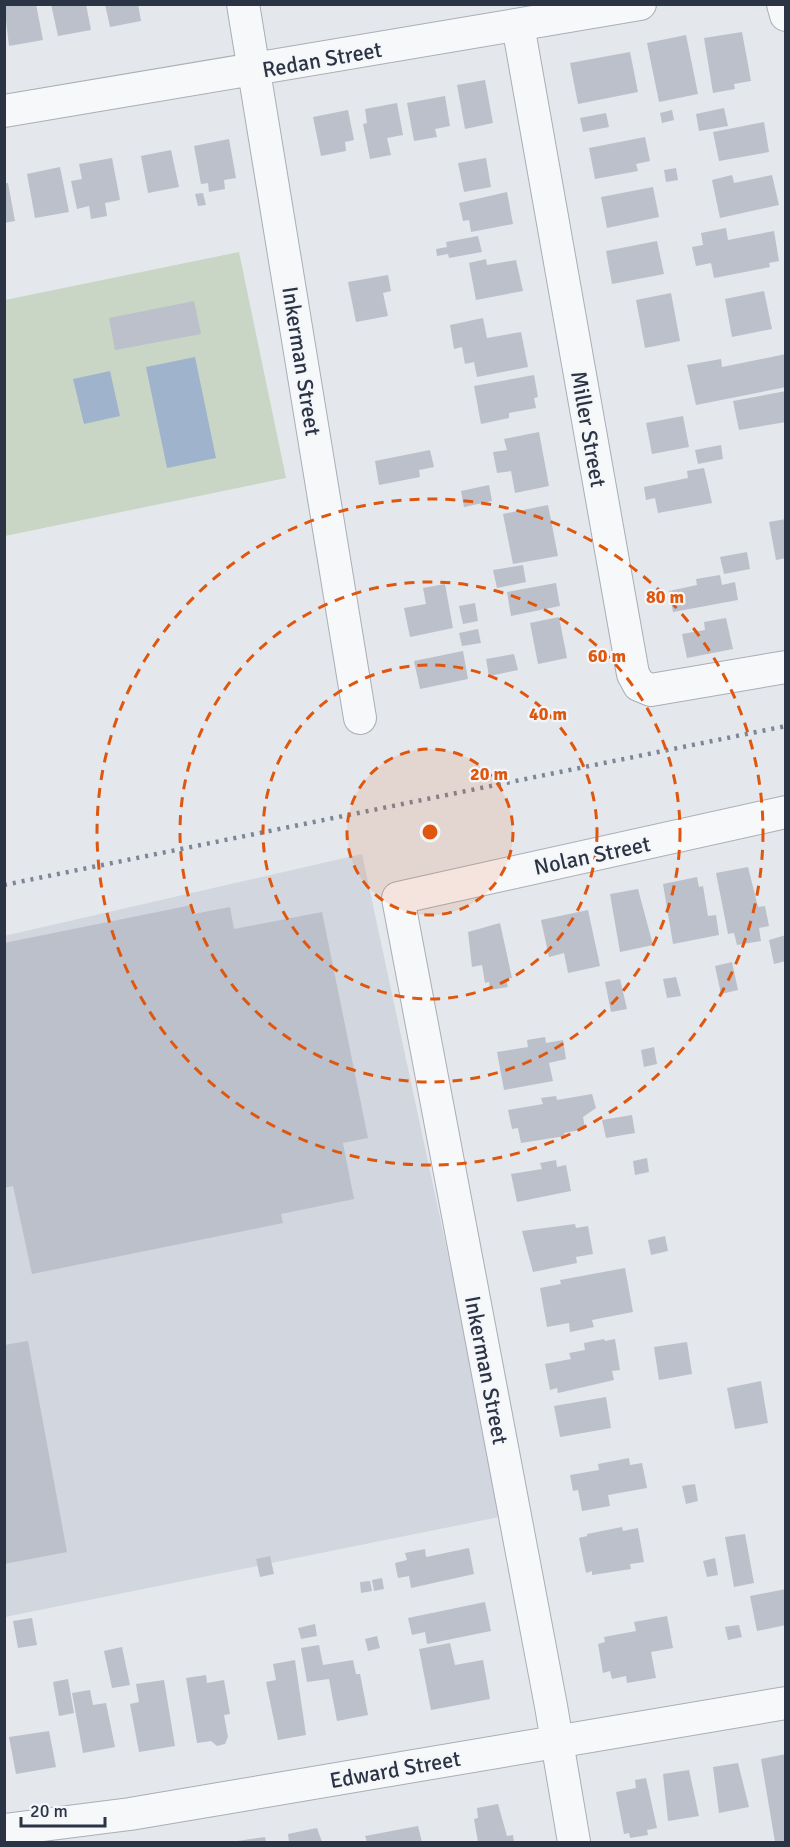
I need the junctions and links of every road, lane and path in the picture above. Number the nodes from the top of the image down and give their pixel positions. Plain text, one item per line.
1 (243, 4) edge
2 (640, 4) edge
3 (783, 4) edge
4 (786, 15) edge
5 (504, 19) edge
6 (255, 70) junction
7 (4, 111) edge
8 (786, 667) edge
9 (360, 718) dead end
10 (786, 812) edge
11 (398, 898) joint
12 (786, 1702) edge
13 (558, 1742) junction
14 (4, 1830) edge
15 (574, 1842) edge

1 - 6 street, Inkerman Street
2 - 5 street, Redan Street
3 - 4 street
5 - 6 street, Redan Street
5 - 8 street, Miller Street
6 - 7 street, Redan Street
6 - 9 street, Inkerman Street
10 - 11 street, Nolan Street
11 - 13 street, Inkerman Street
12 - 13 street, Edward Street
13 - 14 street, Edward Street
13 - 15 street, Inkerman Street

